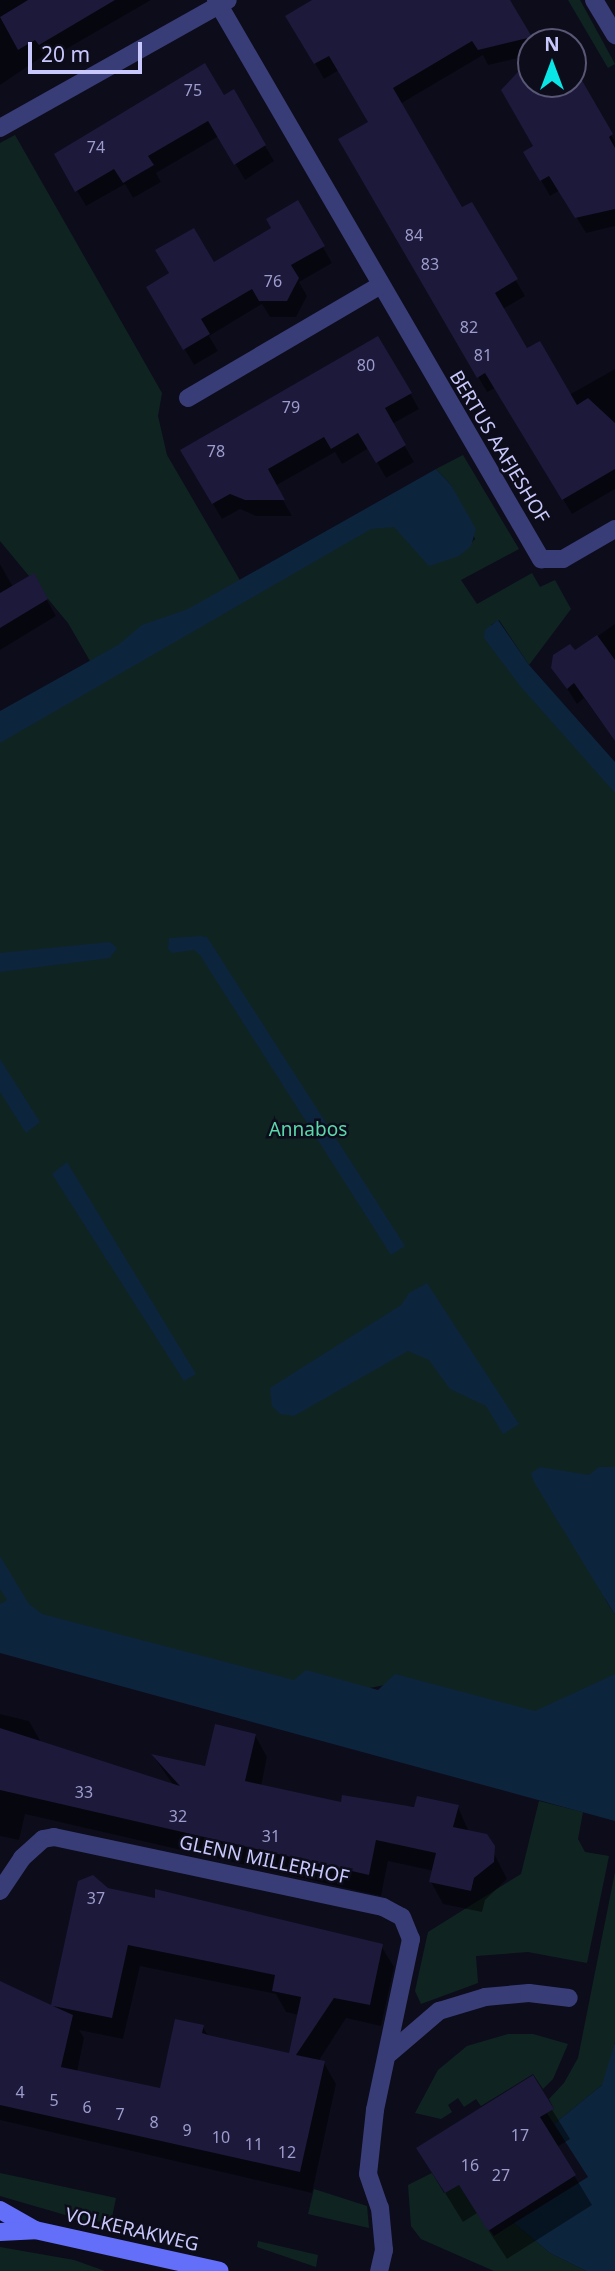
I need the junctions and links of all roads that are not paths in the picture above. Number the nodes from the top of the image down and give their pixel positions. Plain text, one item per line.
1 (594, 0) edge
2 (221, 2) edge
3 (615, 35) edge
4 (0, 128) edge
5 (379, 286) junction
6 (188, 398) dead end
7 (615, 529) edge
8 (0, 1891) edge
9 (569, 1998) dead end
10 (390, 2053) junction
11 (0, 2210) edge
12 (36, 2230) junction
13 (0, 2232) edge
14 (220, 2271) edge
15 (379, 2271) edge

1 - 3 street
2 - 4 street, BERTUS AAFJESHOF
2 - 5 street, BERTUS AAFJESHOF
5 - 6 street
5 - 7 street, BERTUS AAFJESHOF
8 - 10 street, GLENN MILLERHOF
9 - 10 street
10 - 15 street, GLENN MILLERHOF
11 - 12 street, VOLKERAKWEG
12 - 13 street, VOLKERAKWEG
12 - 14 street, VOLKERAKWEG

